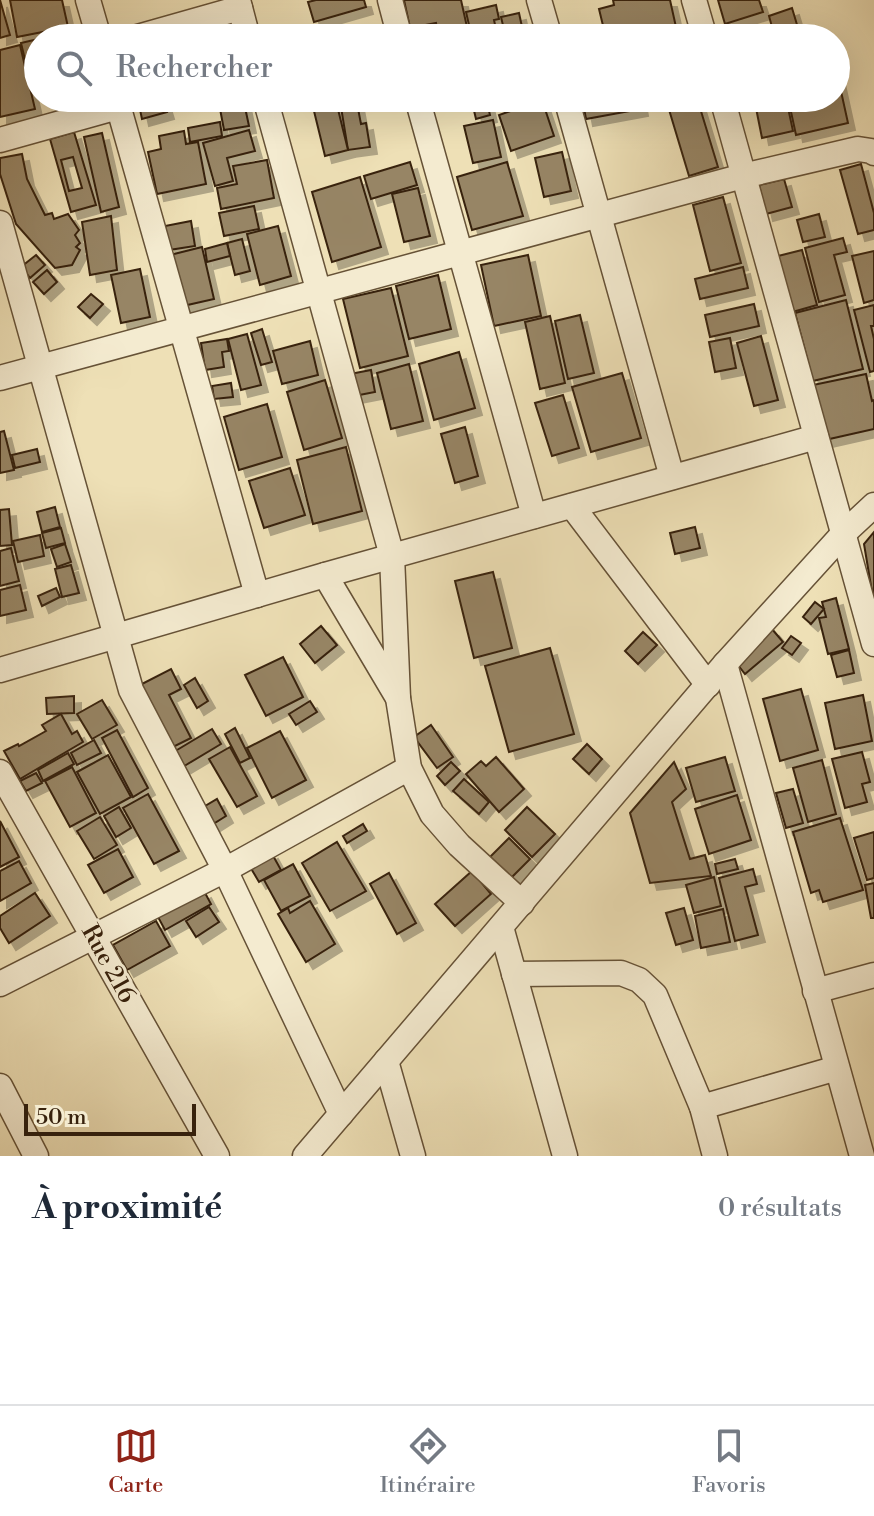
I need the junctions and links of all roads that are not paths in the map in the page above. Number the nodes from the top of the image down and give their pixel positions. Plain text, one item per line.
1 (88, 0) edge
2 (390, 0) edge
3 (539, 0) edge
4 (694, 0) edge
5 (239, 4) edge
6 (95, 24) edge
7 (177, 24) edge
8 (244, 24) edge
9 (396, 24) edge
10 (546, 24) edge
11 (701, 24) edge
12 (86, 112) edge
13 (120, 112) edge
14 (269, 112) edge
15 (421, 112) edge
16 (570, 112) edge
17 (726, 112) edge
18 (0, 140) edge
19 (874, 153) edge
20 (743, 176) junction
21 (599, 215) junction
22 (0, 223) edge
23 (460, 253) junction
24 (319, 291) junction
25 (181, 329) junction
26 (40, 367) junction
27 (0, 378) edge
28 (816, 437) junction
29 (672, 477) junction
30 (874, 505) edge
31 (572, 506) junction
32 (534, 516) junction
33 (843, 534) junction
34 (392, 556) junction
35 (325, 575) junction
36 (257, 595) junction
37 (114, 637) junction
38 (874, 644) edge
39 (725, 664) junction
40 (0, 670) edge
41 (708, 685) junction
42 (398, 698) junction
43 (409, 768) junction
44 (0, 772) edge
45 (225, 870) junction
46 (522, 903) junction
47 (501, 927) junction
48 (93, 937) junction
49 (514, 974) junction
50 (874, 975) edge
51 (0, 984) edge
52 (815, 991) junction
53 (386, 1061) junction
54 (837, 1068) junction
55 (0, 1086) edge
56 (702, 1107) junction
57 (341, 1114) junction
58 (36, 1156) edge
59 (217, 1156) edge
60 (305, 1156) edge
61 (413, 1156) edge
62 (565, 1156) edge
63 (715, 1156) edge
64 (862, 1156) edge

1 - 6 street
2 - 9 street
3 - 10 street
4 - 11 street
5 - 7 street
5 - 8 street
12 - 18 street
13 - 25 street
14 - 24 street
15 - 23 street
16 - 21 street
17 - 20 street
19 - 20 street
20 - 21 street
20 - 28 street
21 - 23 street
21 - 29 street
22 - 26 street
23 - 24 street
23 - 32 street
24 - 25 street
24 - 34 street
25 - 26 street
25 - 36 street
26 - 27 street
26 - 37 street
28 - 29 street
28 - 33 street
29 - 31 street
30 - 33 street
31 - 32 street
31 - 41 street
32 - 34 street
33 - 38 street
33 - 39 street
34 - 35 street
34 - 42 street
35 - 36 street
35 - 42 street
36 - 37 street
37 - 40 street
37 - 45 street
39 - 41 street
39 - 52 street
41 - 46 street
42 - 43 street
43 - 45 street
43 - 46 street
44 - 48 street, Rue 216
45 - 48 street
45 - 57 street
46 - 47 street
47 - 49 street
47 - 53 street
48 - 51 street
48 - 59 street, Rue 216
49 - 56 street
49 - 62 street
50 - 52 street
52 - 54 street
53 - 57 street
53 - 61 street
54 - 56 street
54 - 64 street
55 - 58 street
56 - 63 street
57 - 60 street

